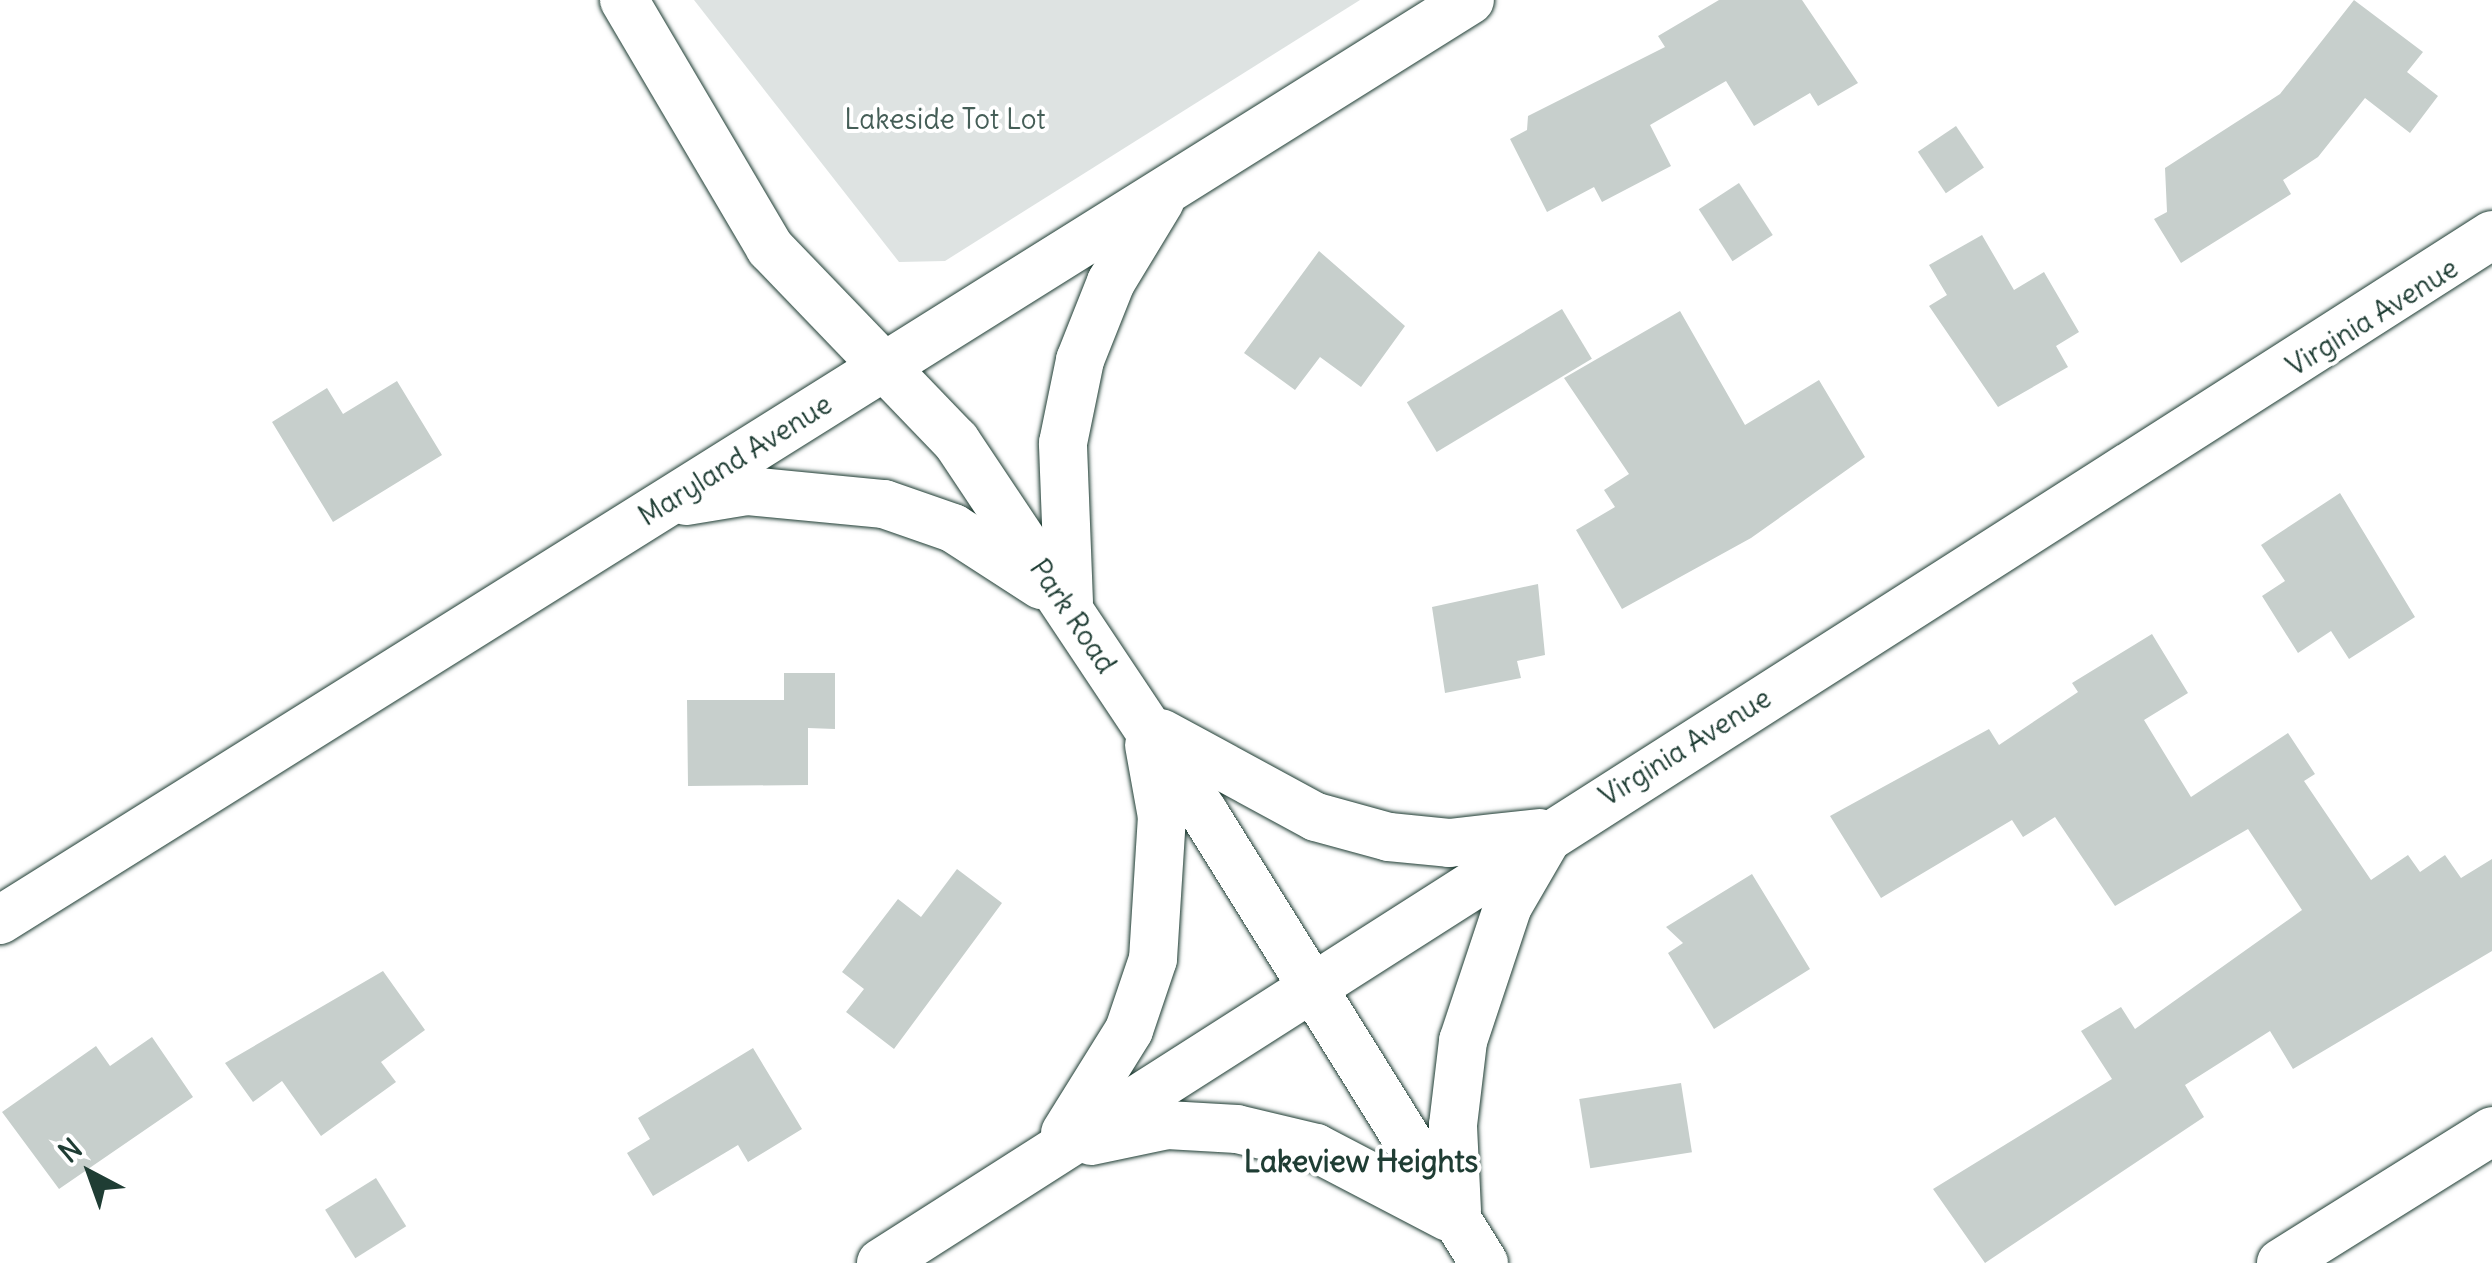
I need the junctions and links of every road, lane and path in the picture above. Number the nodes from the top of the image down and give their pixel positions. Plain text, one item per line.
1 (624, 0) edge
2 (1470, 0) edge
3 (1167, 190) junction
4 (2492, 235) edge
5 (886, 366) junction
6 (658, 508) junction
7 (1070, 610) junction
8 (1144, 722) junction
9 (1552, 830) junction
10 (0, 920) edge
11 (1311, 985) junction
12 (2492, 1131) edge
13 (1047, 1155) junction
14 (1472, 1244) edge
15 (881, 1263) edge
16 (2281, 1263) edge

1 - 5 street, Park Road
2 - 3 street, Maryland Avenue
3 - 5 street, Maryland Avenue
3 - 7 street
4 - 9 street, Virginia Avenue
5 - 6 street, Maryland Avenue
5 - 7 street, Park Road
6 - 7 street
6 - 10 street, Maryland Avenue
7 - 8 street, Park Road
8 - 9 street
8 - 11 street, Park Road
8 - 13 street
9 - 11 street, Virginia Avenue
9 - 14 street
11 - 13 street, Virginia Avenue
11 - 14 street, Park Road
12 - 16 street
13 - 14 street
13 - 15 street, Virginia Avenue

